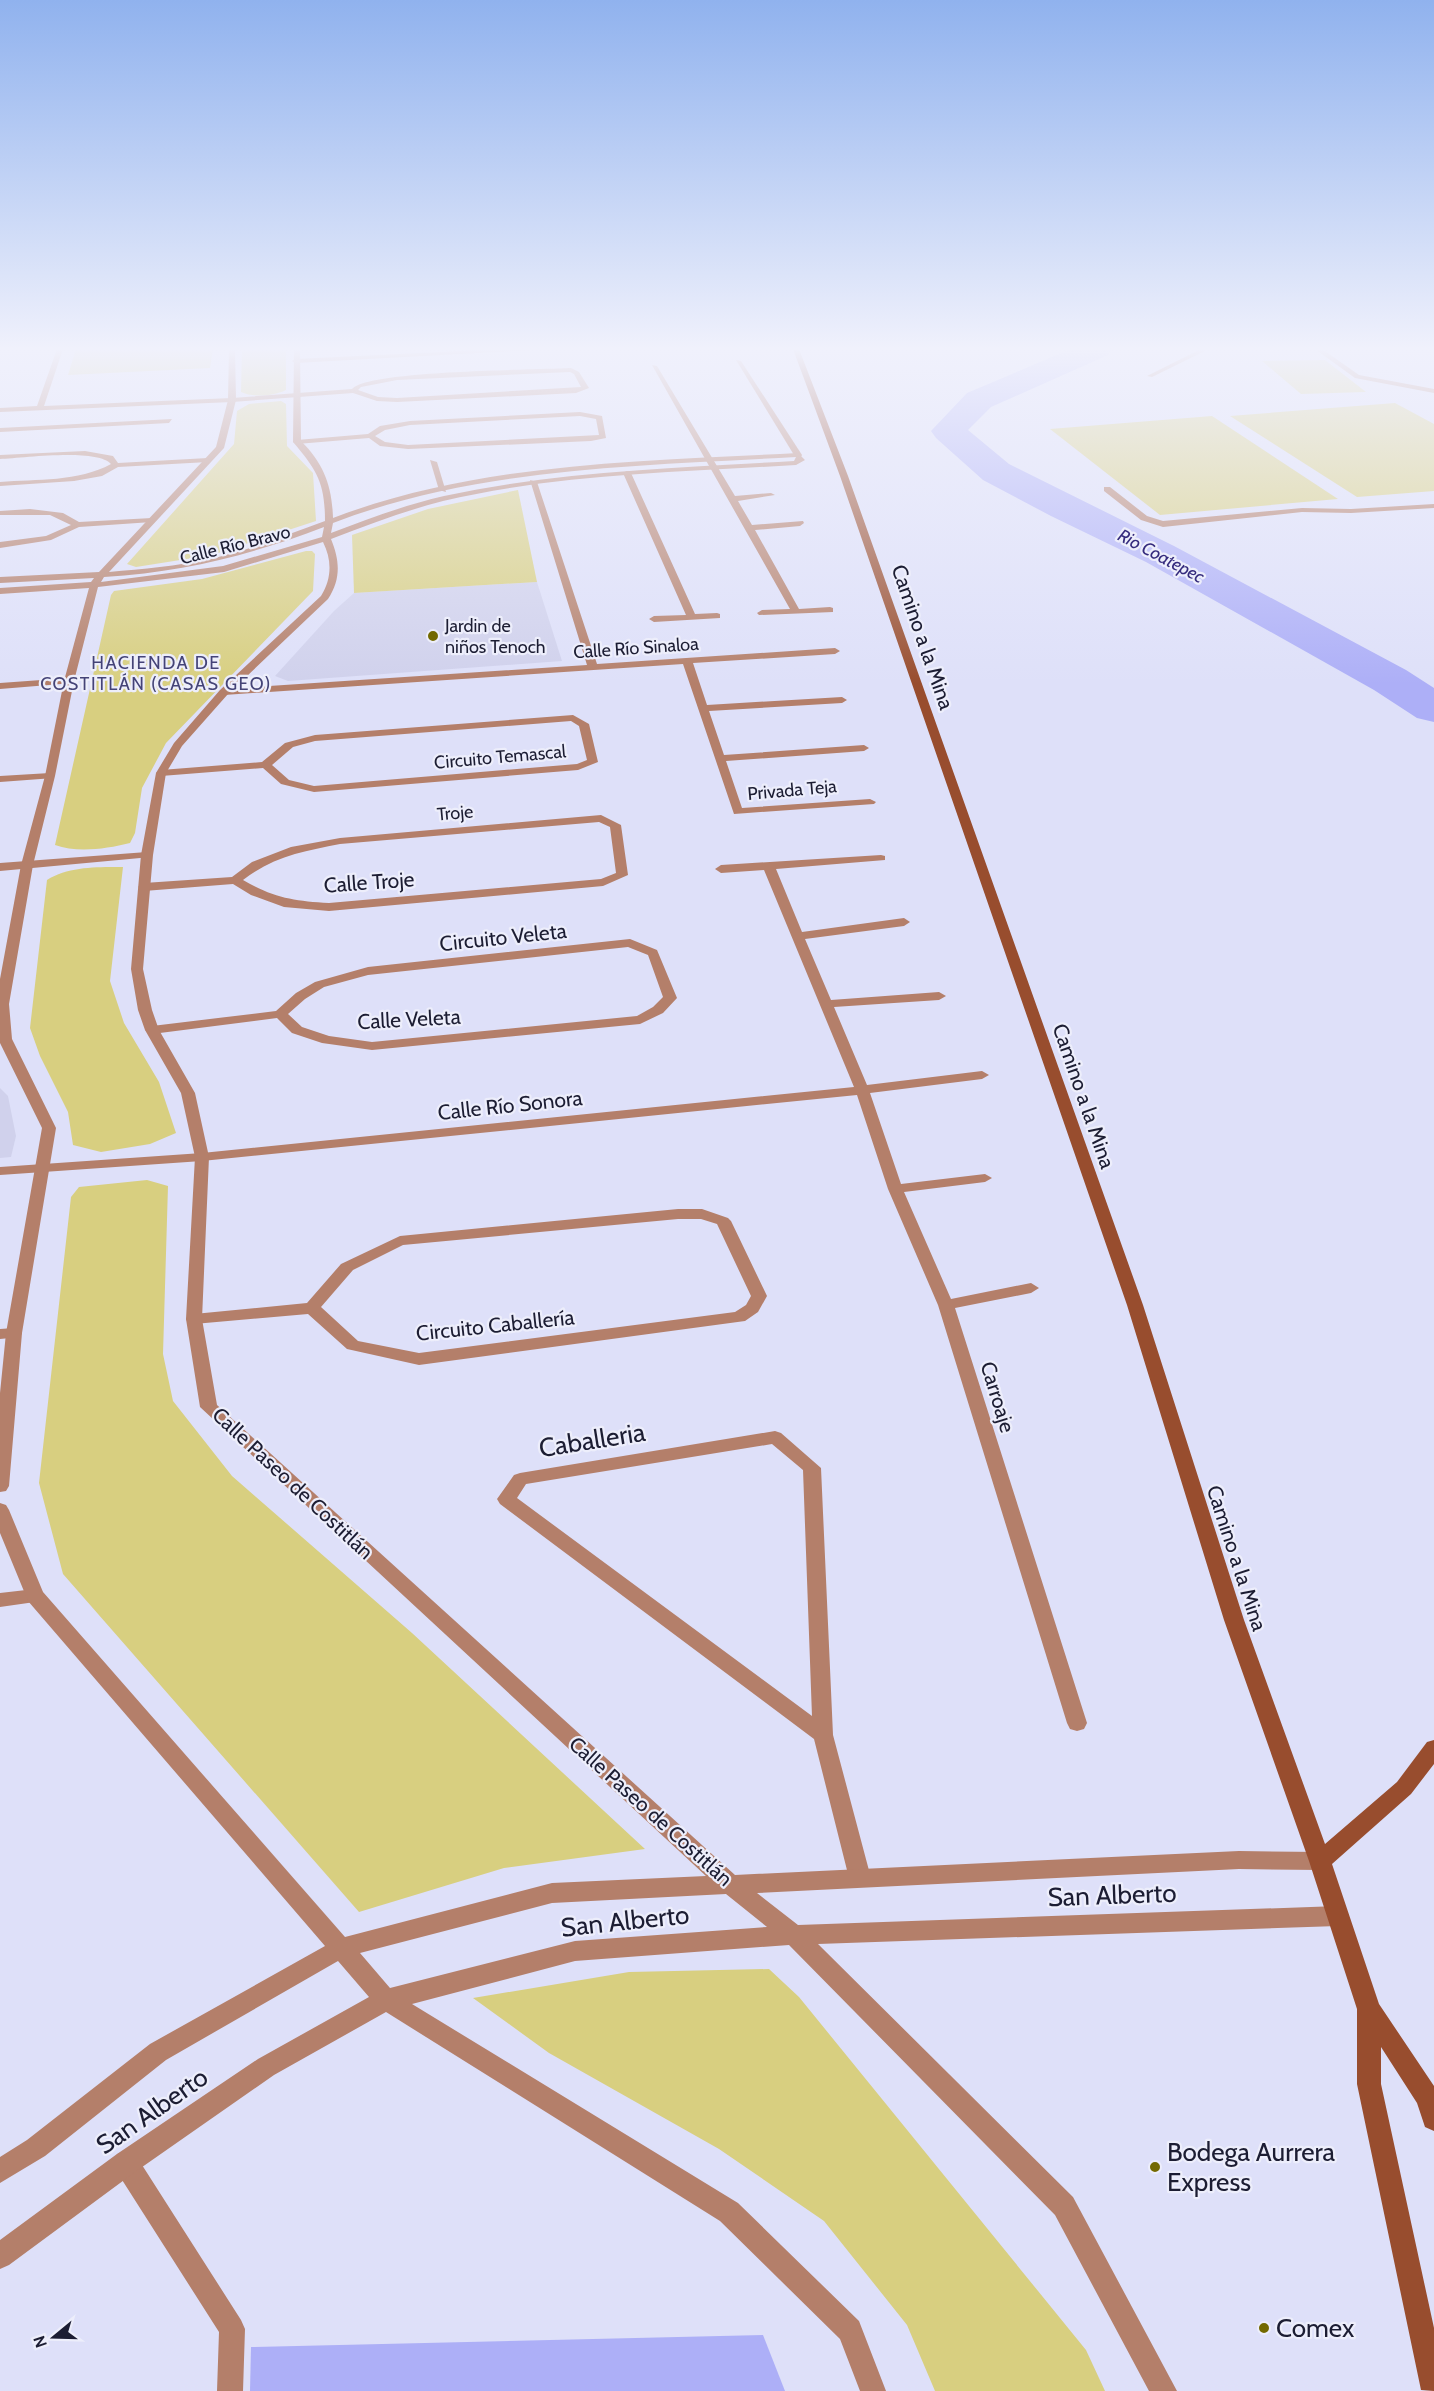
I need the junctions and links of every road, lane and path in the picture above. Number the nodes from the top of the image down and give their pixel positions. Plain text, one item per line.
1 (207, 460) edge
2 (112, 461) edge
3 (196, 461) edge
4 (315, 461) edge
5 (711, 461) edge
6 (800, 461) edge
7 (838, 461) edge
8 (433, 462) dead end
9 (713, 464) junction
10 (116, 465) junction
11 (627, 473) junction
12 (534, 482) junction
13 (0, 484) edge
14 (1107, 489) dead end
15 (443, 490) junction
16 (771, 495) dead end
17 (733, 499) junction
18 (1434, 506) edge
19 (0, 513) edge
20 (152, 520) junction
21 (800, 523) dead end
22 (77, 525) junction
23 (749, 528) junction
24 (328, 530) junction
25 (0, 545) edge
26 (0, 580) edge
27 (97, 580) junction
28 (0, 591) edge
29 (830, 610) dead end
30 (796, 611) junction
31 (762, 613) dead end
32 (717, 616) dead end
33 (692, 617) junction
34 (654, 619) dead end
35 (835, 651) dead end
36 (687, 661) junction
37 (593, 667) junction
38 (69, 681) junction
39 (0, 686) edge
40 (224, 692) junction
41 (842, 700) dead end
42 (703, 708) junction
43 (864, 748) dead end
44 (721, 758) junction
45 (265, 765) junction
46 (161, 773) junction
47 (50, 776) junction
48 (0, 779) edge
49 (870, 802) dead end
50 (147, 855) junction
51 (881, 858) dead end
52 (27, 865) junction
53 (0, 867) edge
54 (769, 867) junction
55 (721, 869) dead end
56 (234, 880) junction
57 (603, 882) joint
58 (144, 887) junction
59 (904, 922) dead end
60 (797, 936) junction
61 (939, 996) dead end
62 (826, 1004) junction
63 (280, 1014) junction
64 (640, 1020) joint
65 (152, 1030) junction
66 (982, 1075) dead end
67 (862, 1090) junction
68 (202, 1157) junction
69 (42, 1167) junction
70 (0, 1171) edge
71 (985, 1178) dead end
72 (895, 1189) junction
73 (1031, 1288) dead end
74 (946, 1305) junction
75 (312, 1308) junction
76 (194, 1319) junction
77 (7, 1333) edge
78 (0, 1486) edge
79 (0, 1510) edge
80 (36, 1596) junction
81 (0, 1600) edge
82 (1077, 1723) dead end
83 (823, 1735) junction
84 (1434, 1748) edge
85 (1320, 1860) junction
86 (860, 1878) junction
87 (731, 1885) junction
88 (1338, 1916) junction
89 (794, 1935) junction
90 (340, 1948) junction
91 (386, 2000) junction
92 (1369, 2009) junction
93 (1434, 2119) edge
94 (126, 2163) junction
95 (0, 2171) edge
96 (0, 2256) edge
97 (1434, 2390) edge
98 (230, 2391) edge
99 (873, 2391) edge
100 (1164, 2391) edge

1 - 20 street
2 - 10 street
3 - 10 street
4 - 24 street, Calle Paseo de Costitlán
5 - 9 street
6 - 9 street, Calle Río Bravo
7 - 85 main road, Camino a la Mina
8 - 15 street
9 - 11 street, Calle Río Bravo
9 - 15 street, Calle Río Bravo
9 - 17 street
10 - 13 street
11 - 12 street, Calle Río Bravo
11 - 33 street
12 - 24 street, Calle Río Bravo
12 - 37 street
14 - 18 street
15 - 24 street, Calle Río Bravo
16 - 17 street
17 - 23 street
19 - 22 street
20 - 22 street
20 - 27 street
21 - 23 street
22 - 25 street
23 - 30 street
24 - 27 street, Calle Río Bravo
24 - 27 street, Calle Río Bravo
24 - 40 street, Calle Paseo de Costitlán
26 - 27 street, Calle Río Bravo
27 - 28 street, Calle Río Bravo
27 - 38 street
29 - 30 street
30 - 31 street
32 - 33 street
33 - 34 street
35 - 36 street, Calle Río Sinaloa
36 - 37 street, Calle Río Sinaloa
36 - 42 street, Privada Teja
37 - 40 street, Calle Río Sinaloa
38 - 39 street
38 - 47 street
40 - 46 street, Calle Paseo de Costitlán
41 - 42 street
42 - 44 street, Privada Teja
43 - 44 street, Privada Teja
44 - 49 street, Privada Teja
45 - 45 street, Circuito Temascal
45 - 46 street
46 - 50 street, Calle Paseo de Costitlán
47 - 48 street
47 - 52 street
50 - 52 street
50 - 58 street, Calle Paseo de Costitlán
51 - 54 street
52 - 53 street
52 - 69 street
54 - 55 street
54 - 60 street, Carroaje
56 - 57 street, Calle Troje
56 - 57 street, Troje
56 - 58 street
58 - 65 street, Calle Paseo de Costitlán
59 - 60 street
60 - 62 street, Carroaje
61 - 62 street
62 - 67 street, Carroaje
63 - 64 street, Calle Veleta
63 - 64 street, Circuito Veleta
63 - 65 street
65 - 68 street, Calle Paseo de Costitlán
66 - 67 street, Calle Río Sonora
67 - 68 street, Calle Río Sonora
67 - 72 street, Carroaje
68 - 69 street, Calle Río Sonora
68 - 76 street, Calle Paseo de Costitlán
69 - 70 street, Calle Río Sonora
69 - 77 street
71 - 72 street
72 - 74 street, Carroaje
73 - 74 street
74 - 82 street, Carroaje
75 - 75 street, Circuito Caballería
75 - 76 street
76 - 87 street, Calle Paseo de Costitlán
77 - 78 street
79 - 80 street
80 - 81 street
80 - 90 street
83 - 83 street, Caballeria
83 - 86 street, Caballeria
84 - 85 main road
85 - 86 street, San Alberto
85 - 88 main road, Camino a la Mina
86 - 87 street, San Alberto
87 - 89 street, Calle Paseo de Costitlán
87 - 90 street, San Alberto
88 - 89 street, San Alberto
88 - 92 main road, Camino a la Mina
89 - 91 street, San Alberto
89 - 100 street, Calle Paseo de Costitlán
90 - 91 street
90 - 95 street, San Alberto
91 - 94 street, San Alberto
91 - 99 street
92 - 93 main road
92 - 97 main road
94 - 96 street, San Alberto
94 - 98 street

